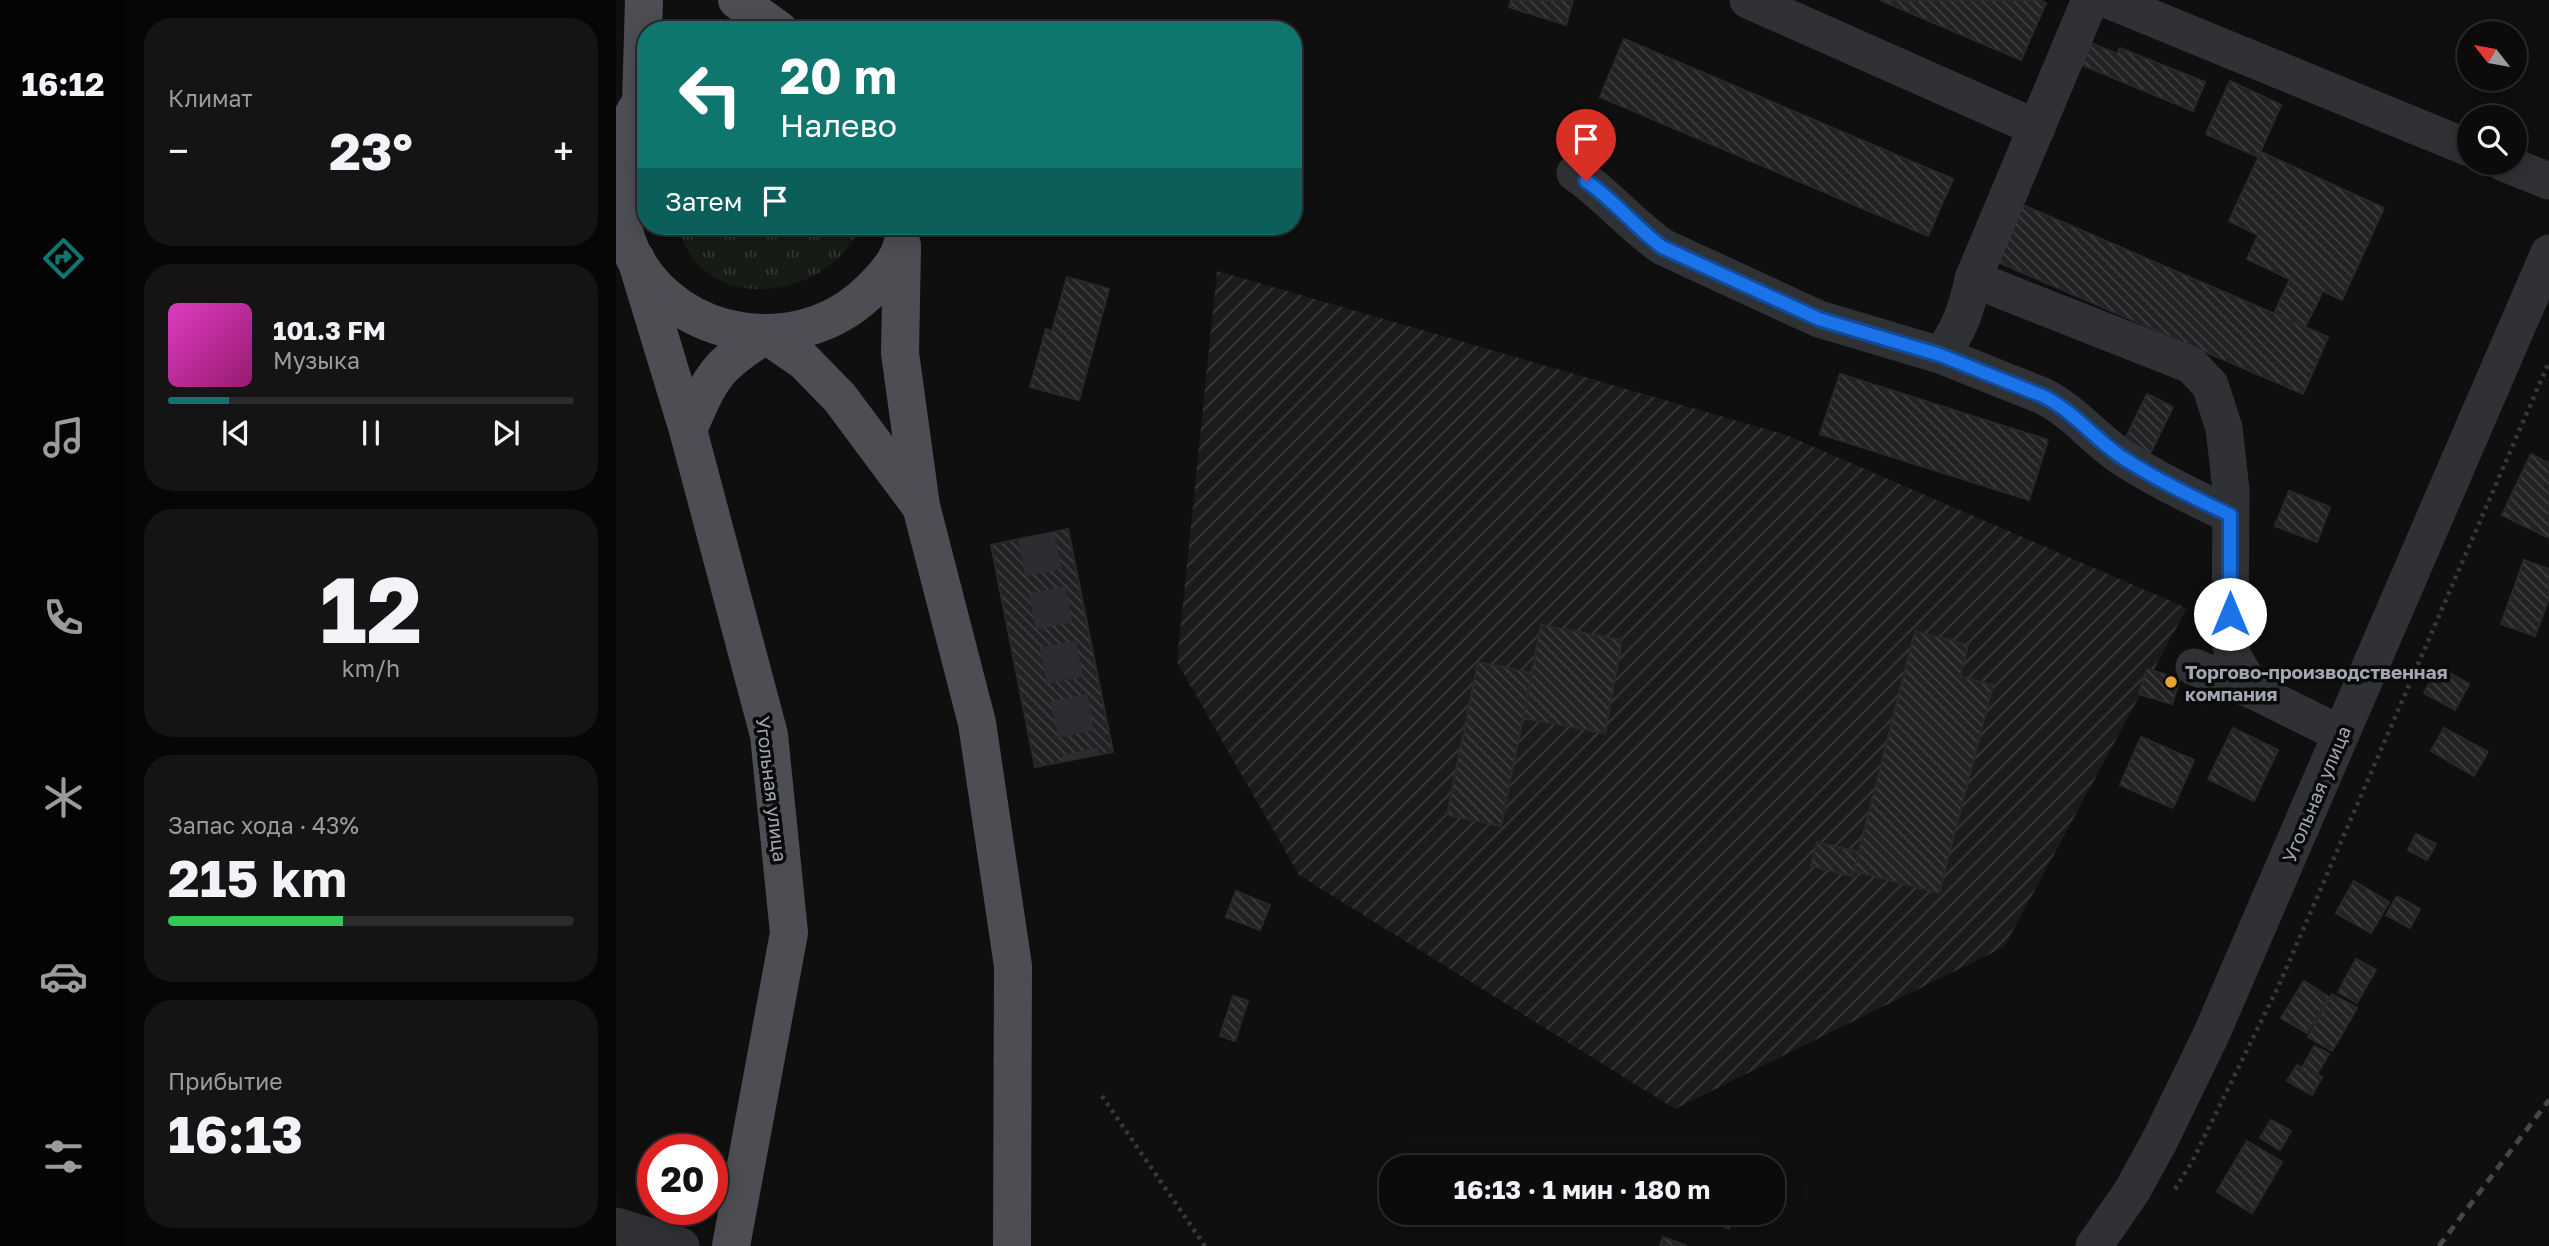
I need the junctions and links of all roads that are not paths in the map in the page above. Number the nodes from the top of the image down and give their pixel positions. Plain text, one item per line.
1 (644, 0) edge
2 (737, 0) edge
3 (1748, 0) edge
4 (2090, 0) edge
5 (2109, 0) edge
6 (644, 21) edge
7 (766, 21) edge
8 (637, 111) edge
9 (2037, 128) junction
10 (2457, 143) edge
11 (2527, 172) edge
12 (1575, 173) dead end
13 (616, 180) edge
14 (2549, 181) edge
15 (902, 237) edge
16 (2549, 253) edge
17 (636, 259) junction
18 (1973, 279) junction
19 (766, 335) junction
20 (1940, 355) junction
21 (688, 430) junction
22 (921, 506) junction
23 (2230, 515) junction
24 (2194, 667) dead end
25 (2254, 691) junction
26 (2341, 734) junction
27 (616, 1226) edge
28 (681, 1246) edge
29 (731, 1246) edge
30 (1012, 1246) edge
31 (2094, 1246) edge

1 - 6 main road
2 - 7 main road
3 - 9 street
4 - 9 street
5 - 10 street
8 - 13 main road
9 - 18 street
11 - 14 street
12 - 20 street
13 - 17 main road
15 - 19 main road
15 - 22 main road
16 - 26 street, Угольная улица
17 - 19 main road
17 - 21 main road, Угольная улица
18 - 20 street
18 - 23 street
19 - 21 main road
19 - 22 main road
20 - 23 street
21 - 29 main road, Угольная улица
22 - 30 main road
23 - 25 street
24 - 25 street
25 - 26 street
26 - 31 street, Угольная улица
27 - 28 street

